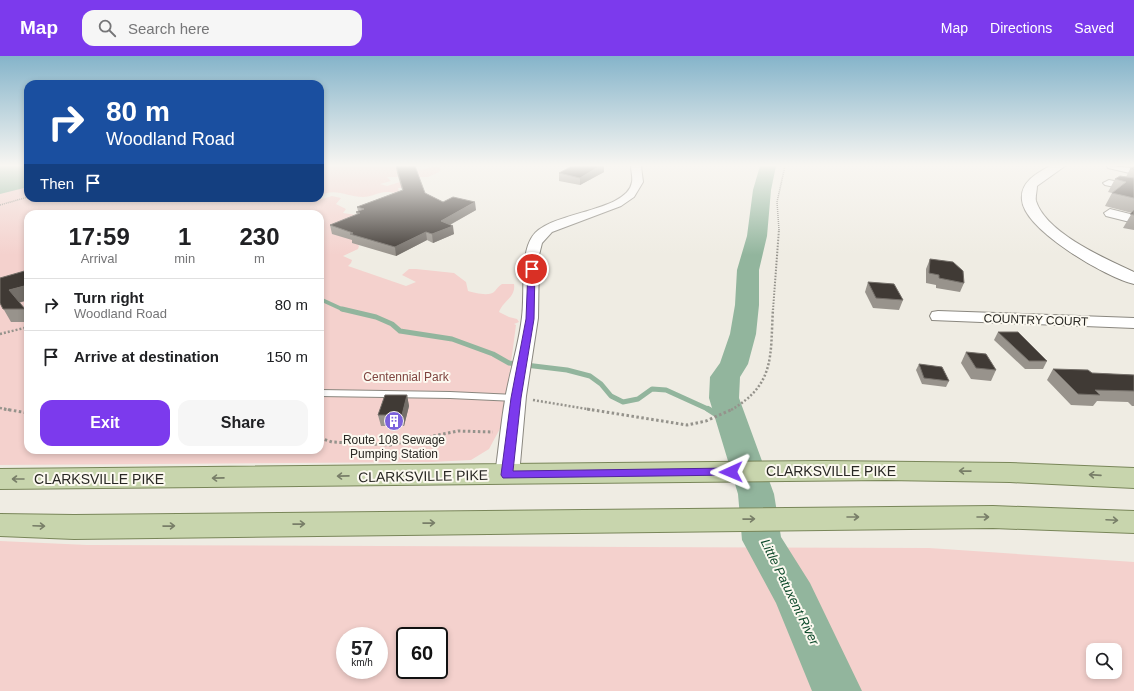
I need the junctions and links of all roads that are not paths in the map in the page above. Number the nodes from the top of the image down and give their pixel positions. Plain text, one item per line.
1 (627, 196) edge
2 (1028, 196) edge
3 (1110, 213) dead end
4 (1134, 219) edge
5 (1134, 279) edge
6 (938, 316) dead end
7 (1134, 322) edge
8 (324, 393) edge
9 (516, 398) junction
10 (507, 475) junction
11 (1134, 478) edge
12 (0, 479) edge
13 (1134, 522) edge
14 (0, 525) edge

1 - 9 street
2 - 5 street
3 - 4 street
6 - 7 street, COUNTRY COURT
8 - 9 lane
9 - 10 street
11 -> 10 main road, CLARKSVILLE PIKE
10 -> 12 main road, CLARKSVILLE PIKE
14 -> 13 main road

